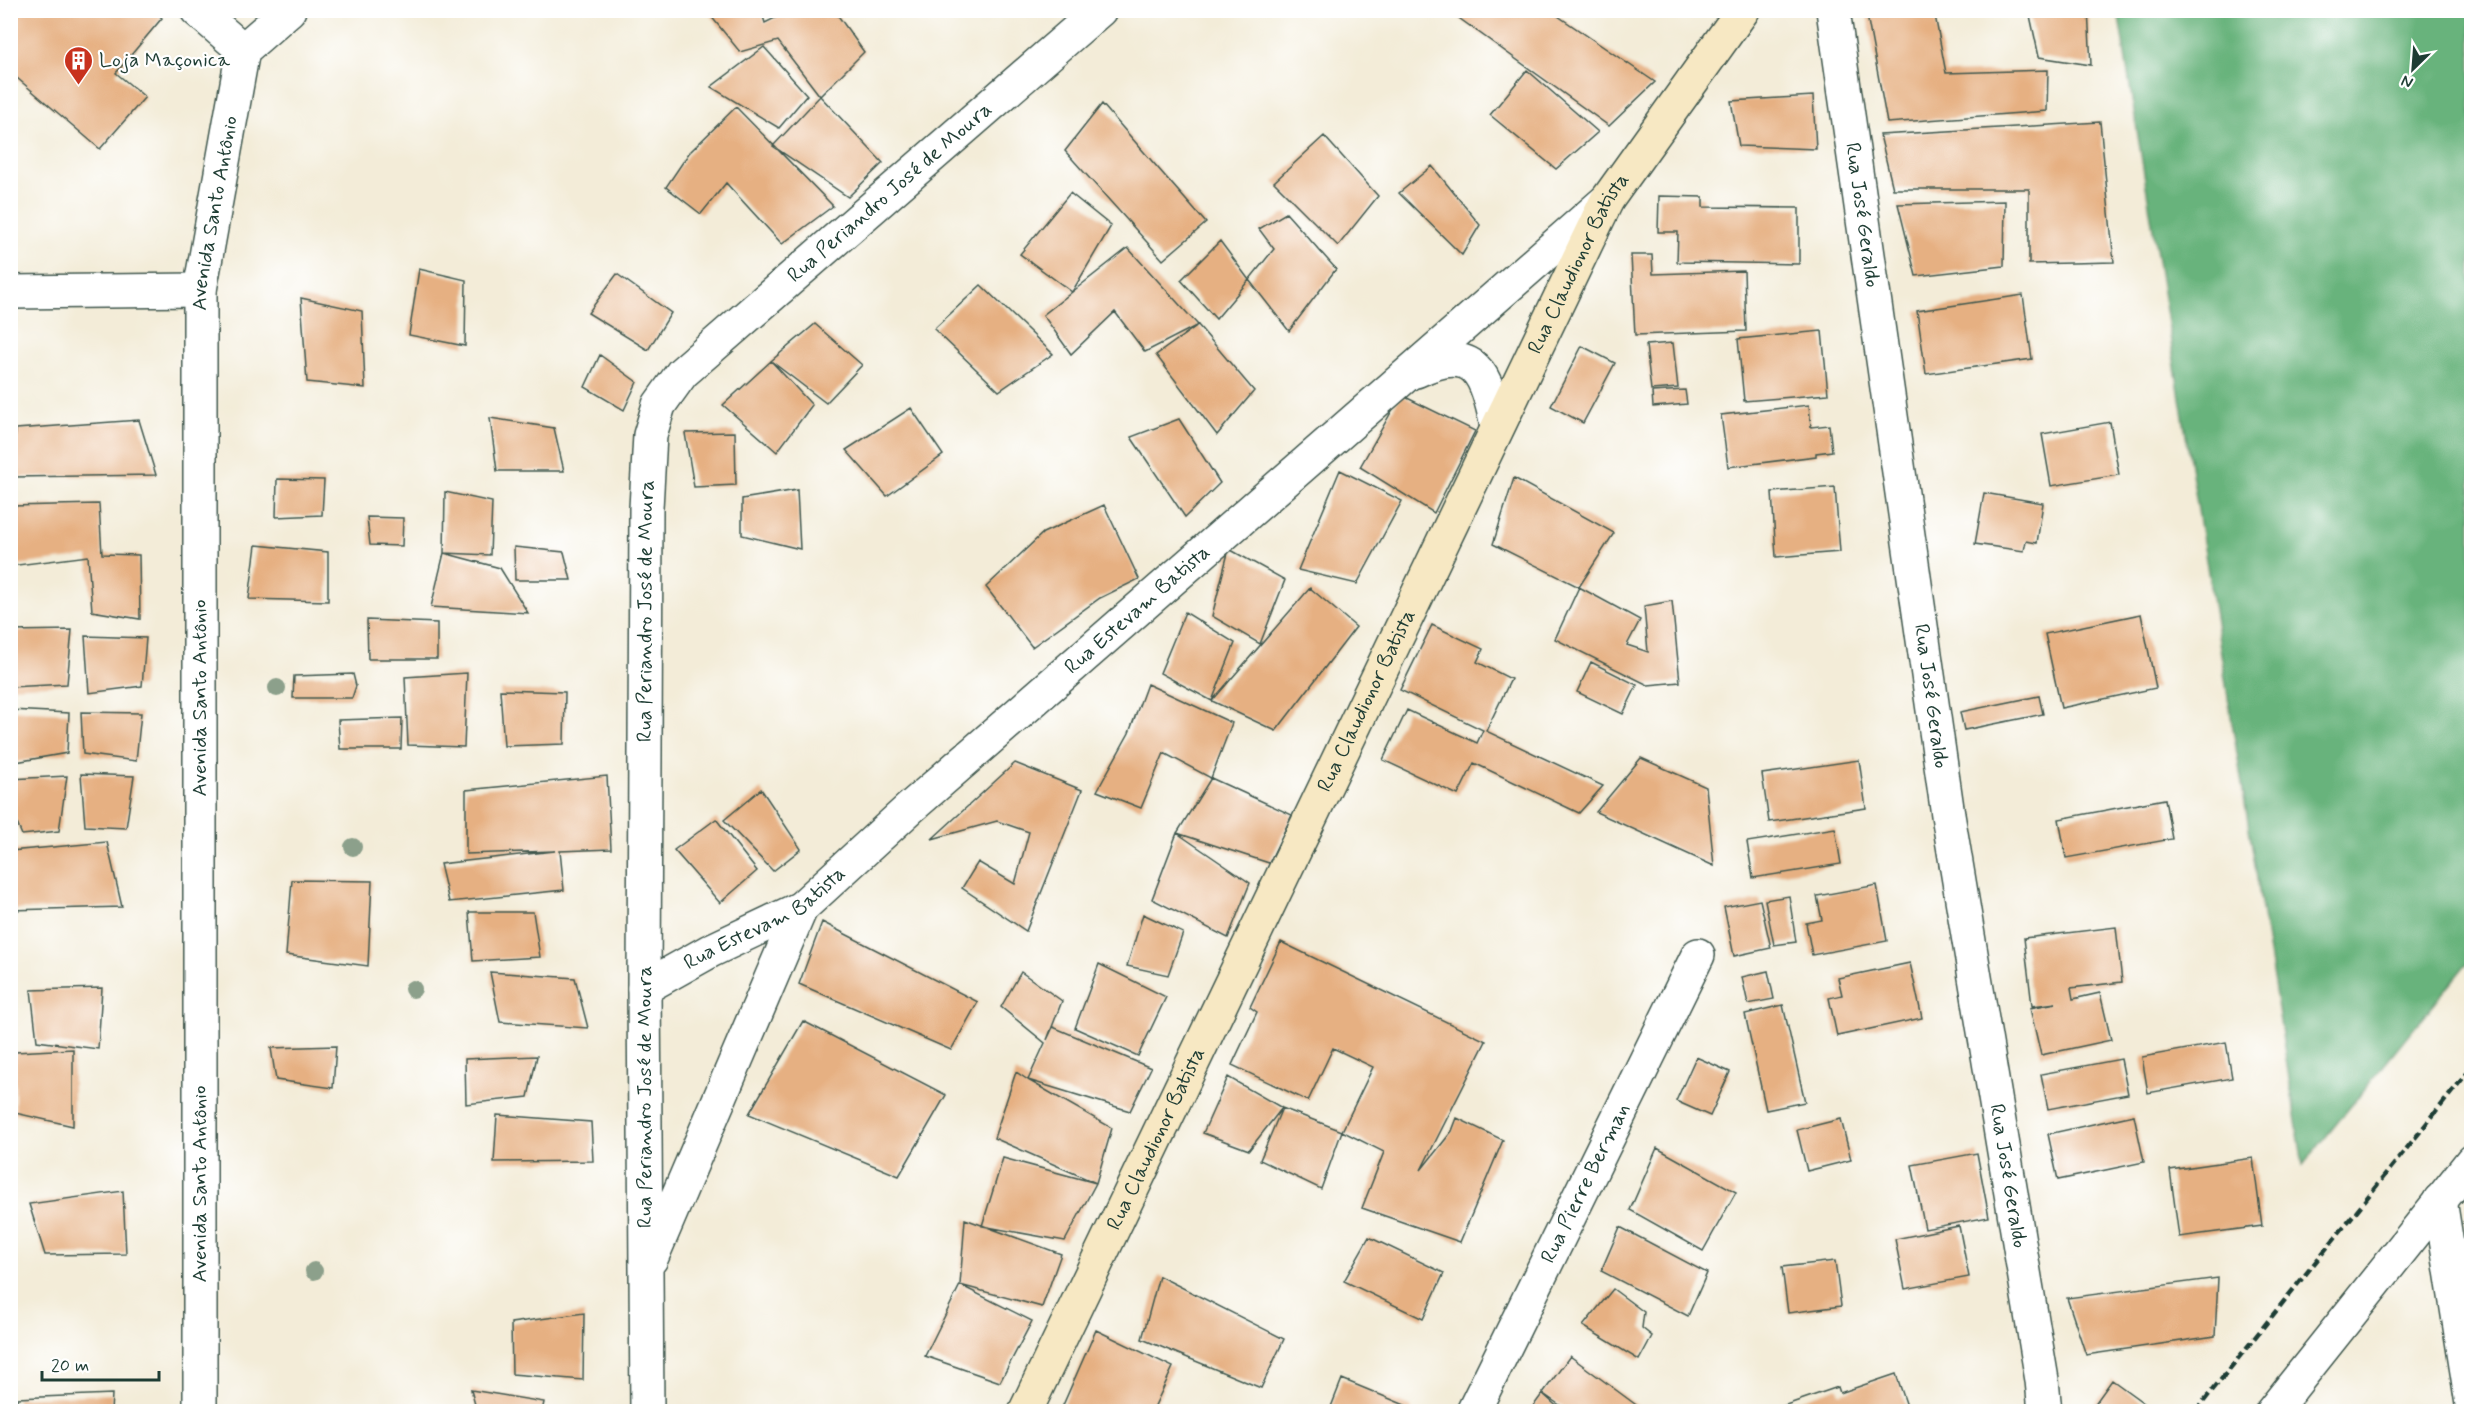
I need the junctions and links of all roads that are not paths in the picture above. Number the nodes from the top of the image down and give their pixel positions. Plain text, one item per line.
1 (197, 10) edge
2 (289, 10) edge
3 (1100, 10) edge
4 (1743, 10) edge
5 (1833, 10) edge
6 (243, 50) junction
7 (1607, 200) junction
8 (200, 290) junction
9 (10, 292) edge
10 (1404, 377) junction
11 (1497, 427) junction
12 (801, 908) junction
13 (1698, 955) dead end
14 (644, 988) junction
15 (2472, 1161) edge
16 (2440, 1200) junction
17 (646, 1272) junction
18 (2043, 1396) edge
19 (2472, 1404) edge
20 (200, 1412) edge
21 (648, 1412) edge
22 (1025, 1412) edge
23 (1473, 1412) edge
24 (2272, 1412) edge

1 - 6 street
2 - 6 street
3 - 14 street, Rua Periandro José de Moura
4 - 7 main road, Rua Claudionor Batista
5 - 18 street, Rua José Geraldo
6 - 8 street, Avenida Santo Antônio
7 - 10 street, Rua Estevam Batista
7 - 11 main road, Rua Claudionor Batista
8 - 9 street
8 - 20 street, Avenida Santo Antônio
10 - 11 street
10 - 12 street, Rua Estevam Batista
11 - 22 main road, Rua Claudionor Batista
12 - 14 street, Rua Estevam Batista
12 - 17 street
13 - 23 street, Rua Pierre Berman
14 - 17 street, Rua Periandro José de Moura
15 - 16 street
16 - 19 street
16 - 24 street
17 - 21 street, Rua Periandro José de Moura

